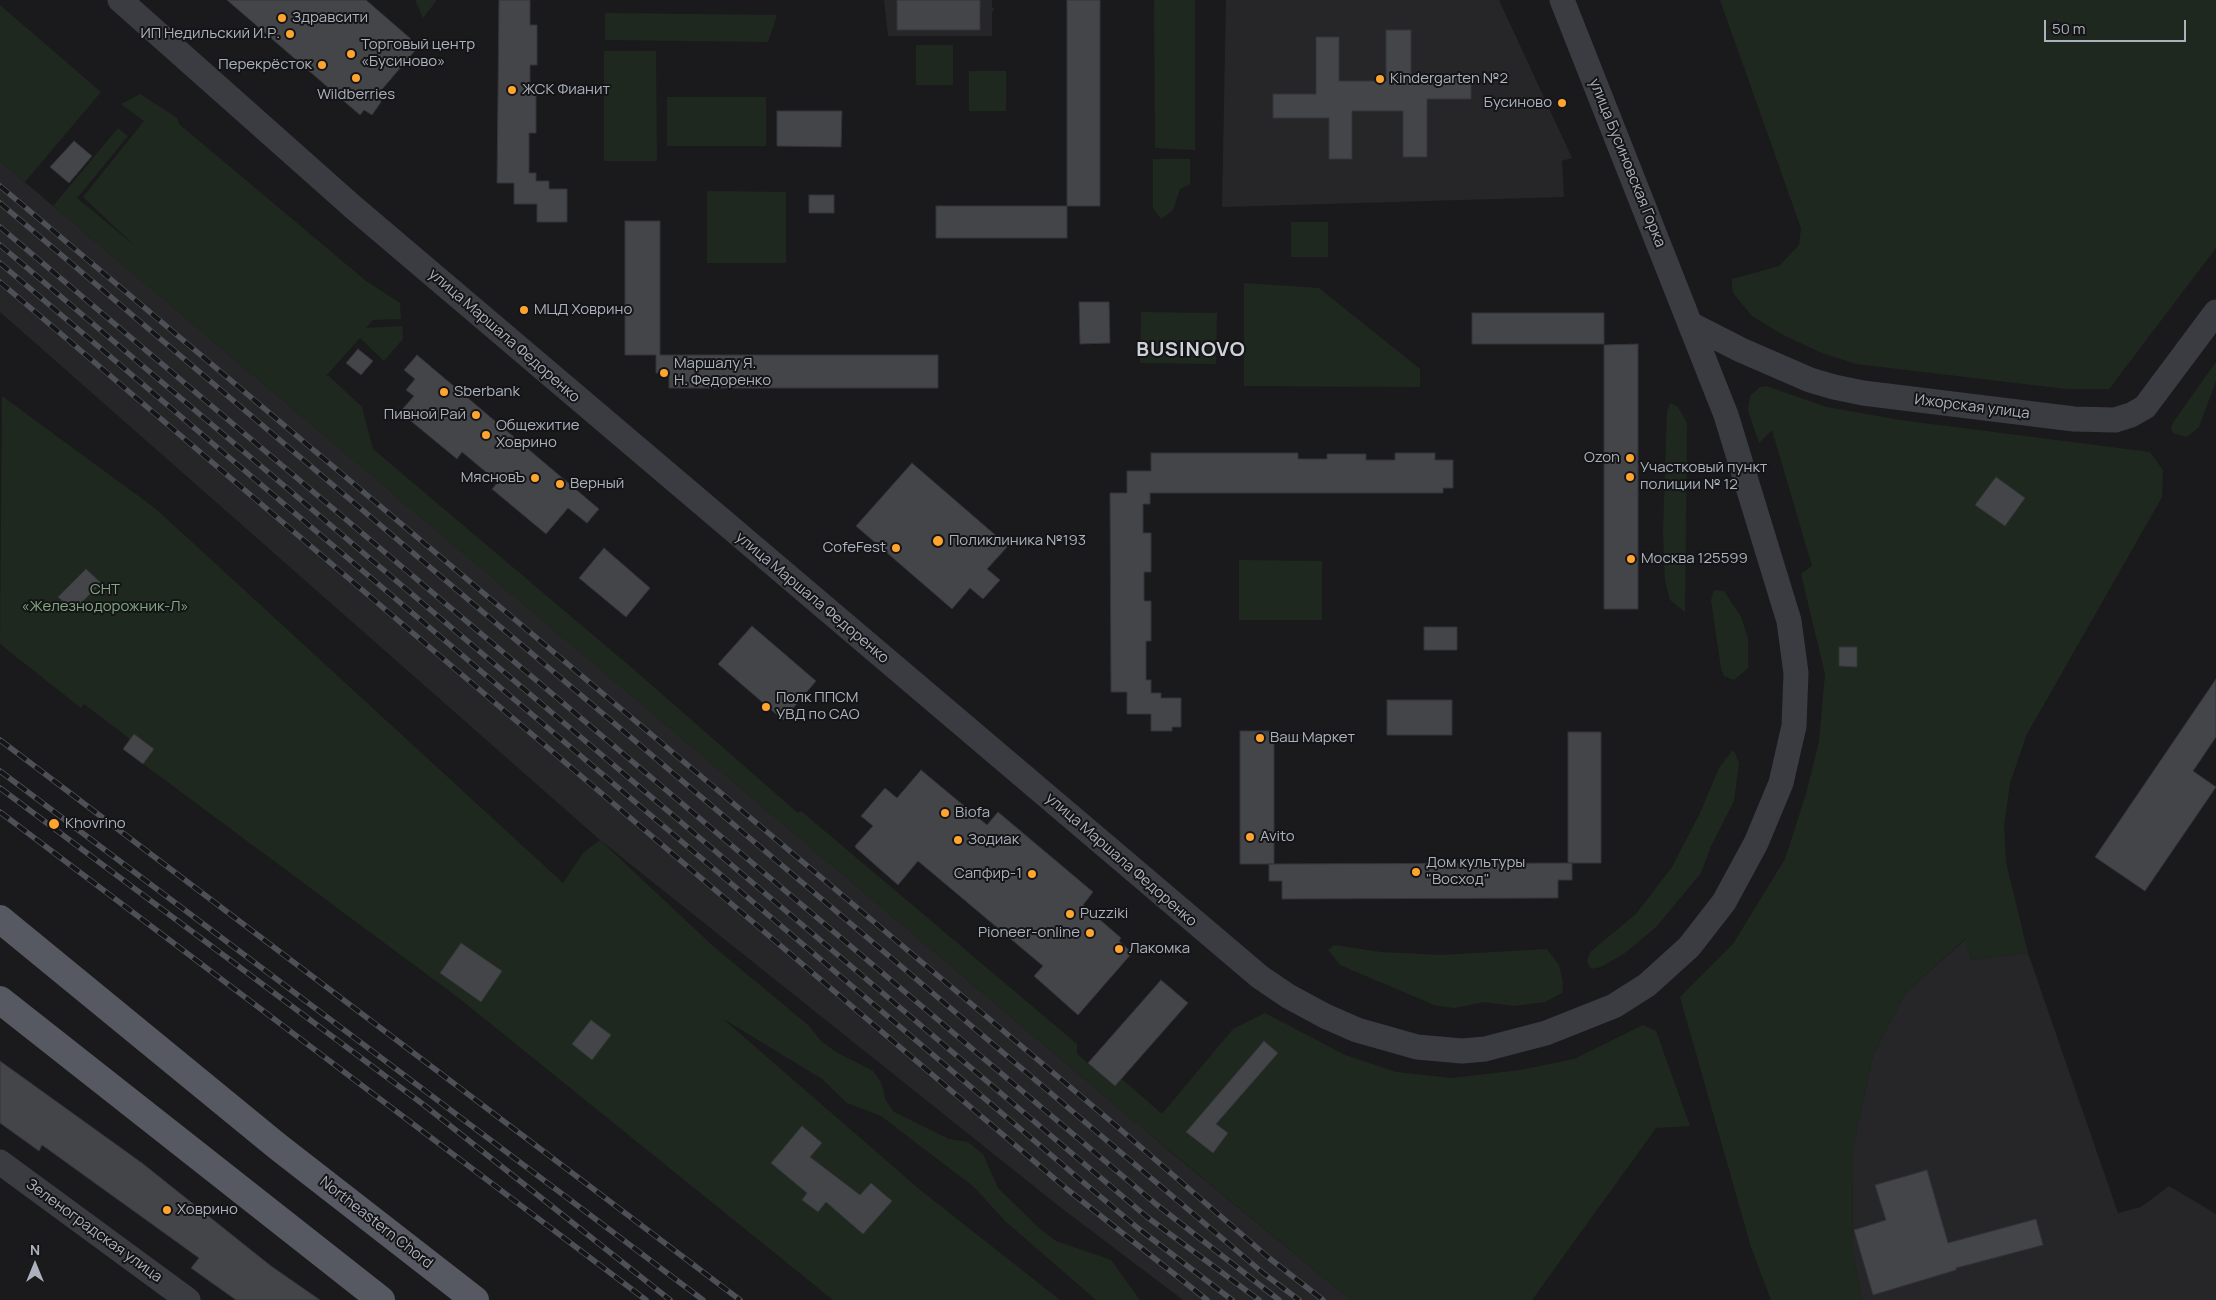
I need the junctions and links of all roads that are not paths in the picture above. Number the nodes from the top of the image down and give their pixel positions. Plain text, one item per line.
1 (120, 0) edge
2 (1562, 0) edge
3 (2216, 312) edge
4 (1692, 325) junction
5 (0, 919) edge
6 (0, 1000) edge
7 (0, 1162) edge
8 (377, 1296) edge
9 (188, 1300) edge
10 (474, 1300) edge

1 - 4 street, улица Маршала Федоренко
2 - 4 street, улица Бусиновская Горка
3 - 4 street, Ижорская улица
5 - 10 main road, Northeastern Chord
6 - 8 main road
7 - 9 street, Зеленоградская улица

